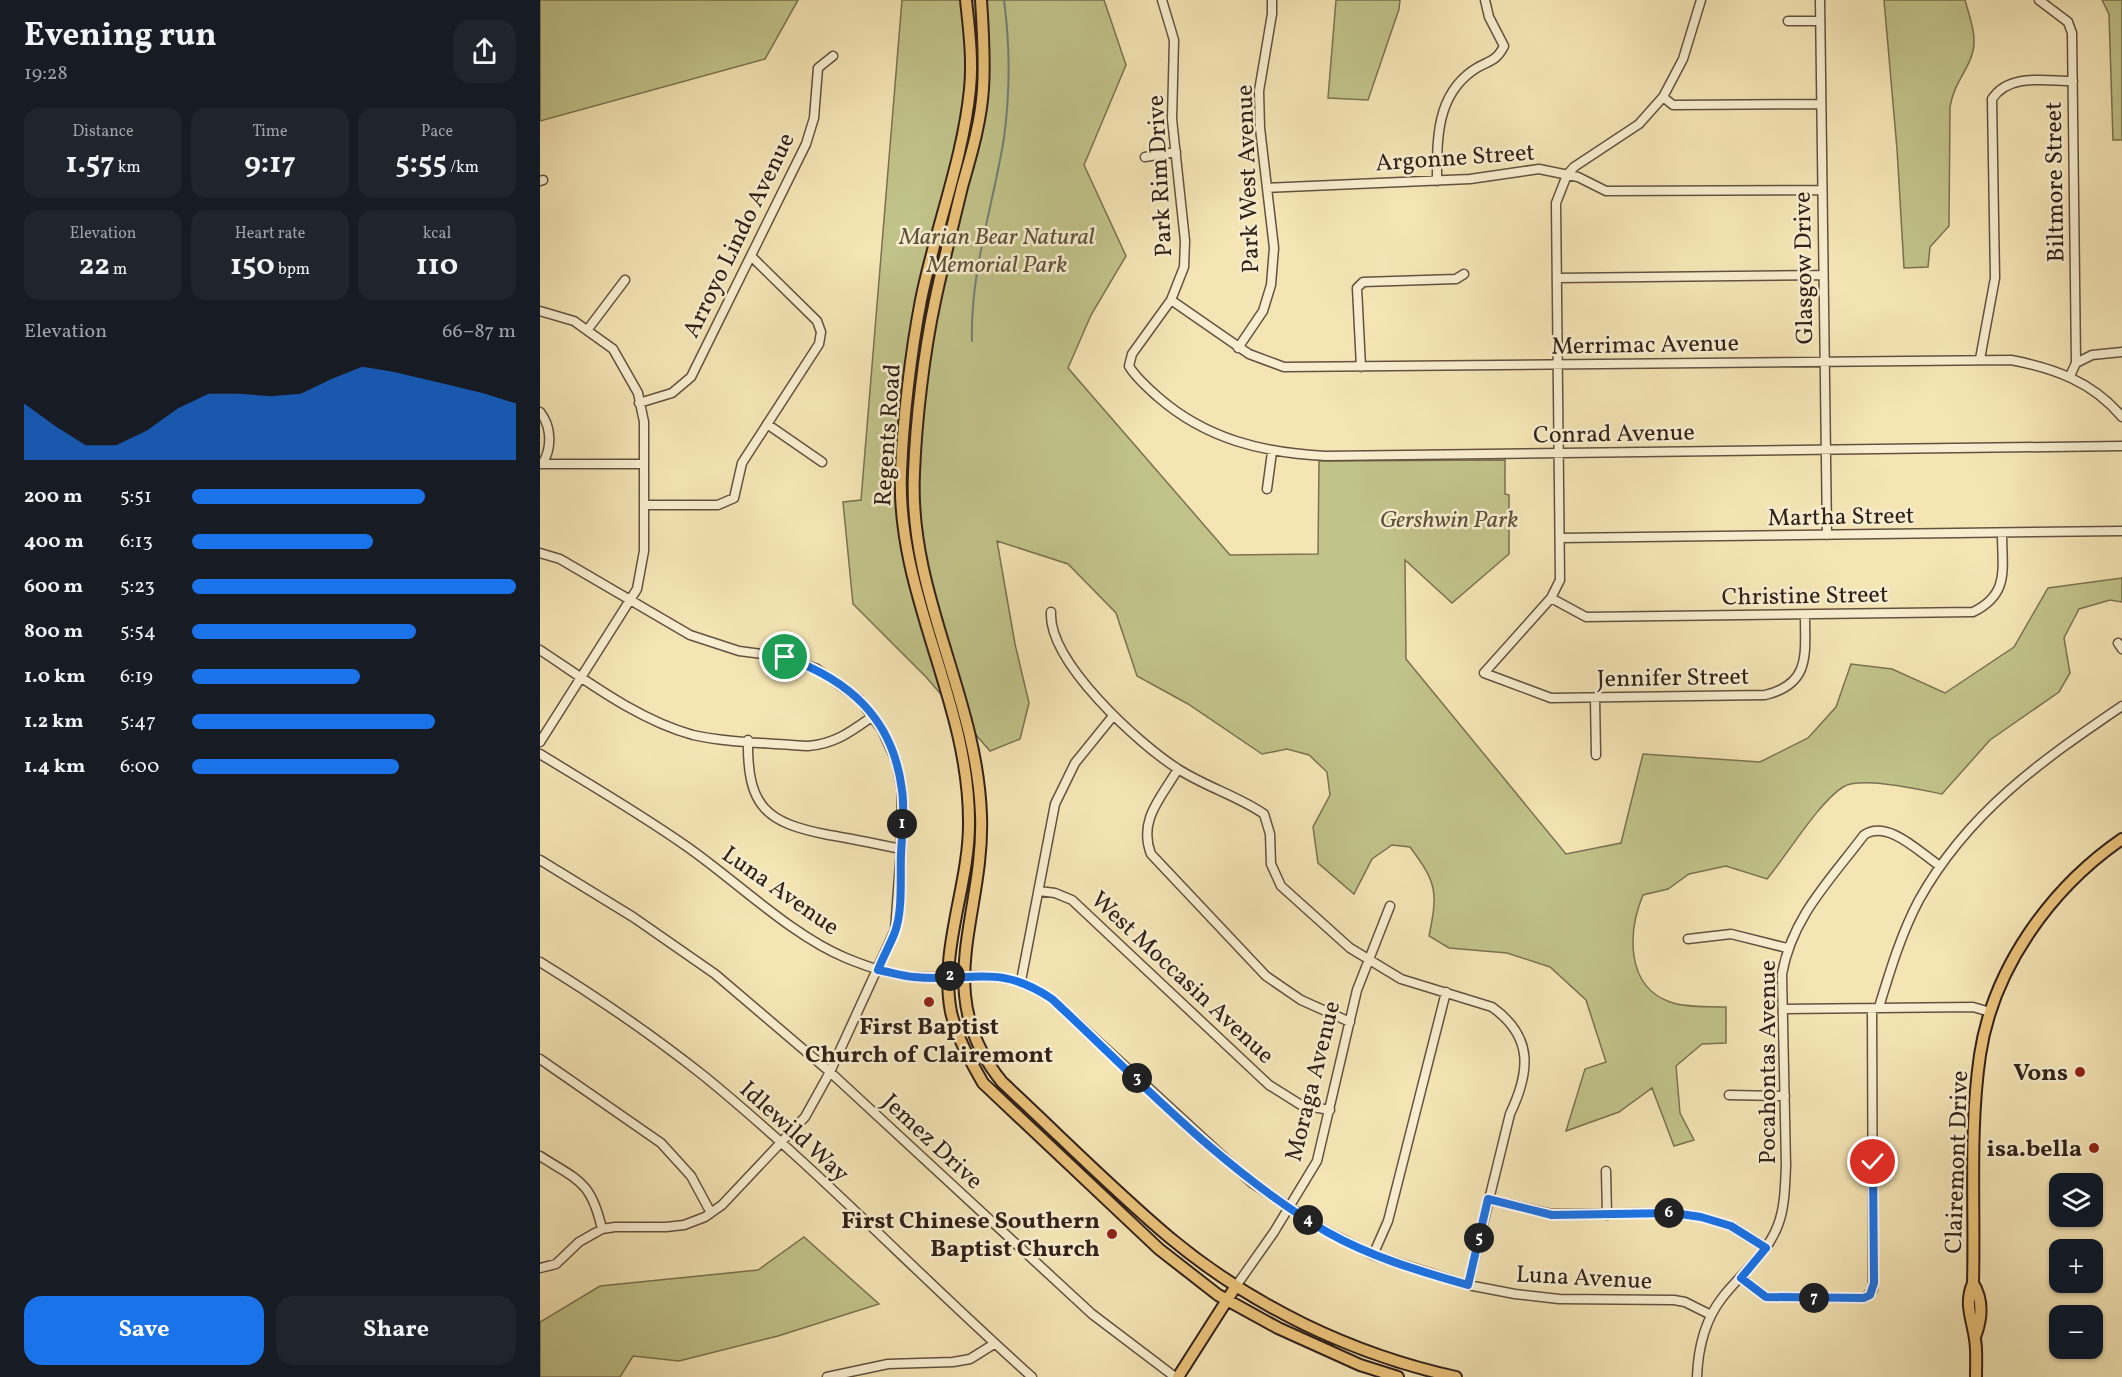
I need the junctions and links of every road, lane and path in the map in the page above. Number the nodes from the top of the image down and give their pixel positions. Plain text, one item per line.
1 (966, 0) edge
2 (981, 0) edge
3 (1162, 0) edge
4 (1272, 0) edge
5 (1485, 0) edge
6 (1701, 0) edge
7 (1820, 0) edge
8 (2039, 0) edge
9 (1788, 21) dead end
10 (1820, 21) junction
11 (833, 56) dead end
12 (2073, 81) junction
13 (1663, 97) junction
14 (1820, 104) junction
15 (1176, 152) junction
16 (1145, 157) dead end
17 (1567, 175) junction
18 (1437, 181) junction
19 (1267, 188) junction
20 (1821, 190) junction
21 (752, 257) junction
22 (1464, 274) dead end
23 (1823, 275) junction
24 (1557, 278) junction
25 (625, 280) dead end
26 (1171, 300) junction
27 (540, 310) edge
28 (588, 329) junction
29 (1238, 348) junction
30 (2122, 352) edge
31 (1980, 359) junction
32 (1824, 361) junction
33 (2076, 363) junction
34 (1557, 364) junction
35 (1361, 367) junction
36 (1132, 371) joint
37 (2070, 376) junction
38 (639, 403) junction
39 (540, 412) edge
40 (2122, 417) edge
41 (767, 424) junction
42 (2122, 446) edge
43 (1826, 450) junction
44 (1272, 452) junction
45 (1558, 453) junction
46 (822, 462) dead end
47 (644, 464) junction
48 (1267, 489) dead end
49 (644, 505) junction
50 (2122, 531) edge
51 (2002, 533) junction
52 (1827, 535) junction
53 (1560, 538) junction
54 (540, 554) edge
55 (1551, 598) junction
56 (629, 599) junction
57 (1052, 612) dead end
58 (1805, 615) junction
59 (540, 650) edge
60 (580, 676) junction
61 (1595, 698) junction
62 (2122, 706) edge
63 (873, 716) junction
64 (1113, 716) junction
65 (748, 741) junction
66 (540, 742) edge
67 (540, 754) edge
68 (1596, 755) dead end
69 (1178, 769) junction
70 (2122, 839) edge
71 (901, 849) junction
72 (540, 860) edge
73 (1940, 866) junction
74 (1039, 891) junction
75 (1390, 906) dead end
76 (1688, 939) dead end
77 (1787, 948) junction
78 (1368, 960) junction
79 (540, 962) edge
80 (878, 970) junction
81 (948, 976) junction
82 (963, 976) junction
83 (1021, 981) junction
84 (1446, 992) junction
85 (1876, 1007) junction
86 (1784, 1009) junction
87 (1990, 1012) junction
88 (1350, 1022) junction
89 (540, 1059) edge
90 (830, 1072) junction
91 (1729, 1095) dead end
92 (1785, 1096) junction
93 (1330, 1110) junction
94 (781, 1143) junction
95 (540, 1156) edge
96 (1606, 1171) dead end
97 (1488, 1199) junction
98 (1290, 1208) junction
99 (711, 1213) junction
100 (1606, 1215) junction
101 (602, 1229) junction
102 (1766, 1248) junction
103 (1373, 1255) junction
104 (540, 1268) edge
105 (1741, 1278) junction
106 (1468, 1285) junction
107 (1236, 1286) junction
108 (1227, 1300) junction
109 (1711, 1315) junction
110 (994, 1344) junction
111 (827, 1377) edge
112 (1032, 1377) edge
113 (1177, 1377) edge
114 (1398, 1377) edge
115 (1456, 1377) edge
116 (1697, 1377) edge
117 (1976, 1377) edge

1 - 81 main road, Regents Road
2 - 82 main road, Regents Road
3 - 15 street, Park Rim Drive
4 - 19 street, Park West Avenue
5 - 18 street
6 - 13 street
7 - 10 street, Glasgow Drive
8 - 12 street, Biltmore Street
9 - 10 street
10 - 14 street, Glasgow Drive
11 - 21 street, Arroyo Lindo Avenue
12 - 31 street
12 - 33 street, Biltmore Street
13 - 14 street
13 - 17 street
14 - 20 street, Glasgow Drive
15 - 16 street
15 - 26 street, Park Rim Drive
17 - 18 street, Argonne Street
17 - 20 street, Argonne Street
17 - 24 street
18 - 19 street, Argonne Street
19 - 29 street, Park West Avenue
20 - 23 street, Glasgow Drive
21 - 38 street, Arroyo Lindo Avenue
21 - 41 street
22 - 35 street
23 - 24 street
23 - 32 street, Glasgow Drive
24 - 34 street
25 - 28 street
26 - 29 street, Merrimac Avenue
26 - 36 street, Park Rim Drive
27 - 28 street
28 - 38 street
29 - 35 street, Merrimac Avenue
30 - 33 street
31 - 32 street, Merrimac Avenue
31 - 37 street, Merrimac Avenue
32 - 34 street, Merrimac Avenue
32 - 43 street, Glasgow Drive
33 - 37 street, Biltmore Street
34 - 35 street, Merrimac Avenue
34 - 45 street
36 - 44 street, Conrad Avenue
37 - 40 street, Merrimac Avenue
38 - 47 street
39 - 47 street
41 - 46 street
41 - 49 street
42 - 43 street, Conrad Avenue
43 - 45 street, Conrad Avenue
43 - 52 street, Glasgow Drive
44 - 45 street, Conrad Avenue
44 - 48 street
45 - 53 street
47 - 49 street
49 - 56 street
50 - 51 street, Martha Street
51 - 52 street, Martha Street
51 - 58 street, Christine Street
52 - 53 street, Martha Street
53 - 55 street
54 - 56 street
55 - 58 street, Christine Street
55 - 61 street, Jennifer Street
56 - 60 street
56 - 63 street
57 - 64 street
58 - 61 street, Jennifer Street
59 - 60 street
60 - 65 street
60 - 66 street
61 - 68 street
62 - 73 street
63 - 65 street
63 - 71 street
64 - 69 street
64 - 74 street
65 - 71 street
67 - 80 street, Luna Avenue
69 - 78 street
69 - 88 street
70 - 87 main road, Clairemont Drive
71 - 80 street
72 - 90 street, Jemez Drive
73 - 77 street, Pocahontas Avenue
73 - 85 street
74 - 83 street
74 - 93 street, West Moccasin Avenue
75 - 78 street, Moraga Avenue
76 - 77 street
77 - 86 street, Pocahontas Avenue
78 - 84 street
78 - 88 street, Moraga Avenue
79 - 94 street, Idlewild Way
80 - 81 street, Luna Avenue
80 - 90 street
81 - 82 street, Luna Avenue
81 - 108 main road, Regents Road
82 - 83 street, Luna Avenue
82 - 107 main road, Regents Road
83 - 98 street, Luna Avenue
84 - 97 street
84 - 103 street
85 - 86 street
85 - 87 street
85 - 105 street
86 - 92 street, Pocahontas Avenue
87 - 117 main road, Clairemont Drive
88 - 93 street, Moraga Avenue
89 - 99 street
90 - 94 street
90 - 113 street, Jemez Drive
91 - 92 street
92 - 102 street, Pocahontas Avenue
93 - 98 street, Moraga Avenue
94 - 99 street
94 - 110 street, Idlewild Way
95 - 101 street
96 - 100 street
97 - 100 street
97 - 106 street
98 - 103 street, Luna Avenue
98 - 107 street, Moraga Avenue
99 - 101 street
100 - 102 street
101 - 104 street
102 - 105 street, Pocahontas Avenue
103 - 106 street, Luna Avenue
105 - 109 street, Pocahontas Avenue
106 - 109 street, Luna Avenue
107 - 108 main road, Moraga Avenue
107 - 115 main road, Regents Road
108 - 113 main road, Moraga Avenue
108 - 114 main road, Regents Road
109 - 116 street, Pocahontas Avenue
110 - 111 street
110 - 112 street, Idlewild Way

